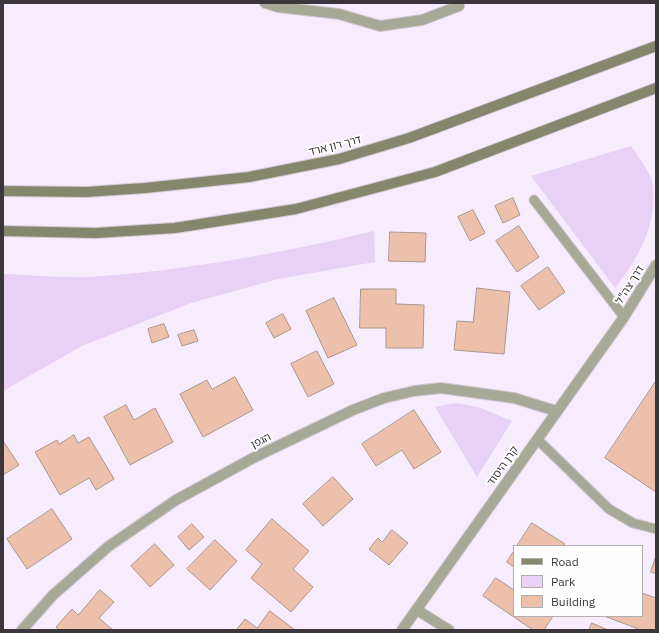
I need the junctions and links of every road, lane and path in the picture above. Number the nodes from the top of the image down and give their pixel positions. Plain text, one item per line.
1 (265, 3) edge
2 (458, 3) edge
3 (656, 46) edge
4 (656, 88) edge
5 (3, 191) edge
6 (534, 200) dead end
7 (3, 231) edge
8 (656, 265) edge
9 (624, 317) junction
10 (556, 411) junction
11 (537, 439) junction
12 (656, 529) edge
13 (417, 610) junction
14 (22, 630) edge
15 (402, 630) edge
16 (449, 630) edge

1 - 2 street
3 - 5 main road, דרך רון ארד
4 - 7 main road
6 - 9 lane
8 - 9 street, דרך צה"ל
9 - 10 street, קרן היסוד
10 - 11 street, קרן היסוד
10 - 14 street, הגפן
11 - 12 lane
11 - 13 street, קרן היסוד
13 - 15 street, קרן היסוד
13 - 16 street

